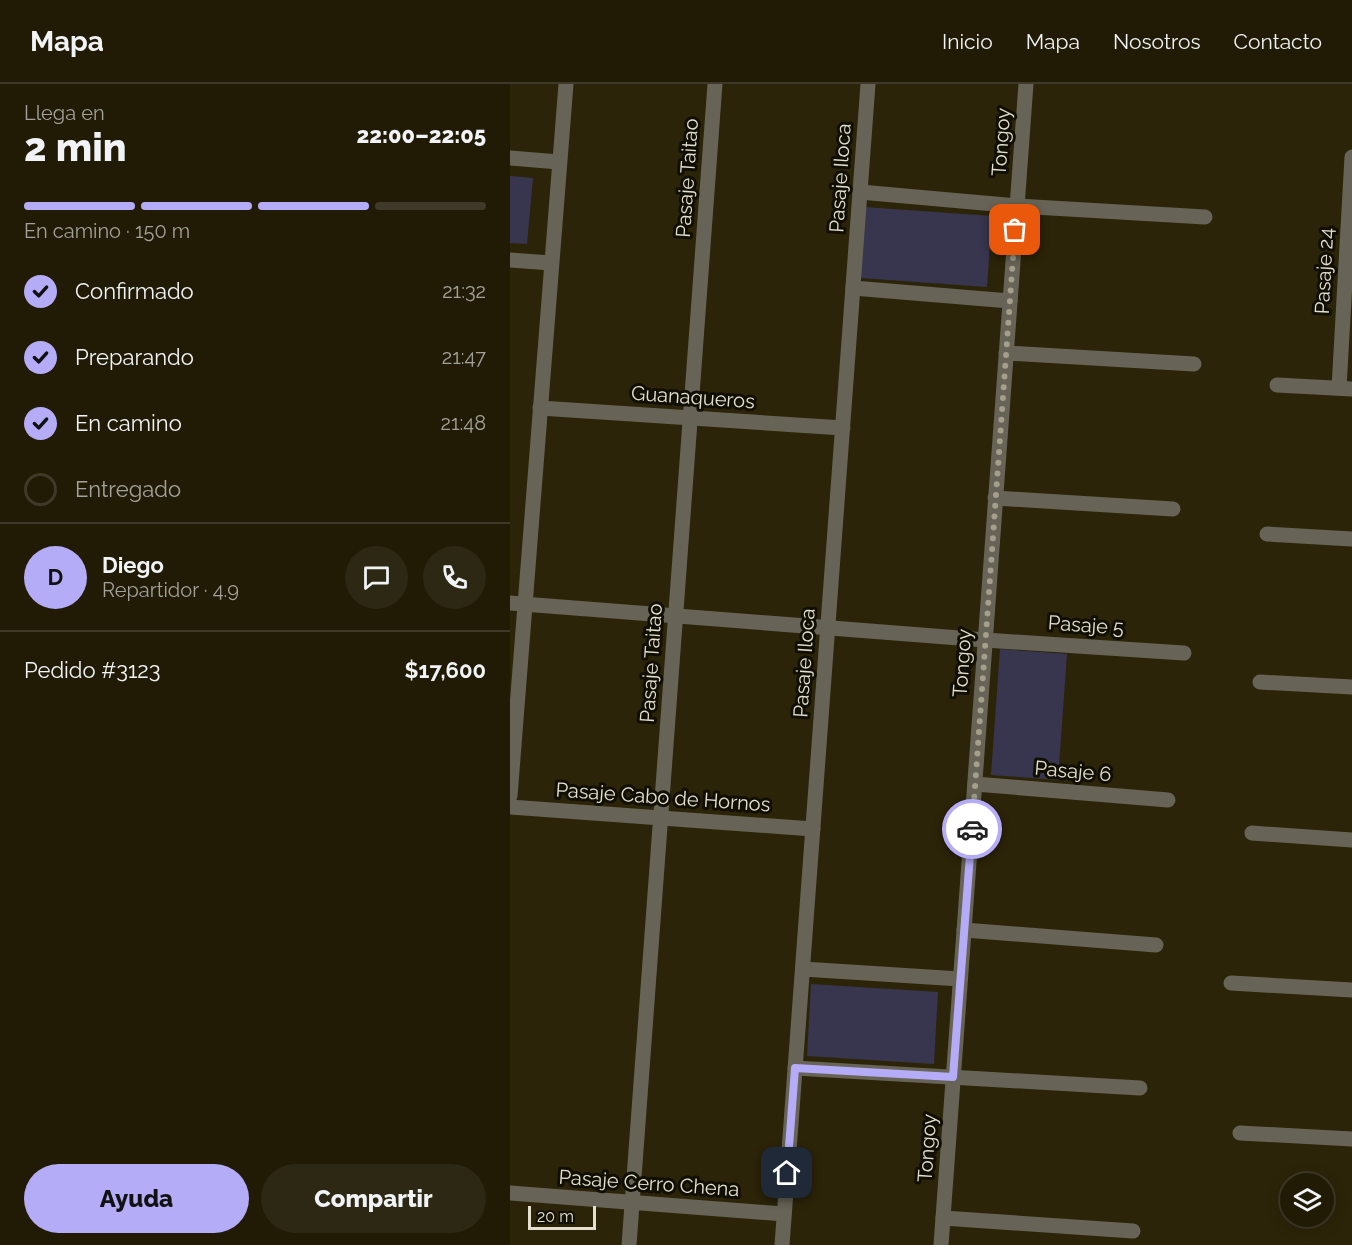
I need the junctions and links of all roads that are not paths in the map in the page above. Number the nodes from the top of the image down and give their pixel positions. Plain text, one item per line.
1 (566, 84) edge
2 (715, 84) edge
3 (868, 84) edge
4 (1026, 84) edge
5 (1352, 157) edge
6 (510, 158) edge
7 (560, 162) junction
8 (860, 192) junction
9 (1017, 206) junction
10 (1205, 218) dead end
11 (510, 260) edge
12 (551, 263) junction
13 (853, 288) junction
14 (1010, 301) junction
15 (1006, 353) junction
16 (1194, 364) dead end
17 (1277, 385) dead end
18 (1345, 388) edge
19 (540, 408) junction
20 (690, 418) junction
21 (843, 428) junction
22 (995, 498) junction
23 (1173, 509) dead end
24 (1267, 534) dead end
25 (1352, 539) edge
26 (517, 604) edge
27 (675, 616) junction
28 (828, 628) junction
29 (985, 640) junction
30 (1184, 653) dead end
31 (1260, 682) dead end
32 (1352, 687) edge
33 (975, 784) junction
34 (510, 796) edge
35 (1168, 800) dead end
36 (510, 807) edge
37 (660, 818) junction
38 (813, 829) junction
39 (1252, 833) dead end
40 (1352, 840) edge
41 (964, 930) junction
42 (1156, 945) dead end
43 (802, 969) junction
44 (960, 979) junction
45 (1231, 983) dead end
46 (1352, 990) edge
47 (795, 1068) junction
48 (953, 1077) junction
49 (1140, 1088) dead end
50 (1240, 1133) dead end
51 (1352, 1139) edge
52 (510, 1193) edge
53 (632, 1203) junction
54 (784, 1214) junction
55 (943, 1218) junction
56 (1133, 1231) dead end
57 (629, 1245) edge
58 (782, 1245) edge
59 (941, 1245) edge

1 - 7 street
2 - 20 street, Pasaje Taitao
3 - 8 street, Pasaje Iloca
4 - 9 street, Tongoy
5 - 18 street, Pasaje 24
6 - 7 street
7 - 12 street
8 - 9 street
8 - 13 street, Pasaje Iloca
9 - 10 street
9 - 14 street, Tongoy
11 - 12 street
12 - 19 street
13 - 14 street
13 - 21 street, Pasaje Iloca
14 - 15 street, Tongoy
15 - 16 street
15 - 22 street, Tongoy
17 - 18 street
19 - 20 street, Guanaqueros
19 - 26 street
20 - 21 street, Guanaqueros
20 - 27 street, Pasaje Taitao
21 - 28 street, Pasaje Iloca
22 - 23 street
22 - 29 street, Tongoy
24 - 25 street
26 - 27 street, Pasaje 5
26 - 34 street
27 - 28 street, Pasaje 5
27 - 37 street, Pasaje Taitao
28 - 29 street, Pasaje 5
28 - 38 street, Pasaje Iloca
29 - 30 street, Pasaje 5
29 - 33 street, Tongoy
31 - 32 street
33 - 35 street, Pasaje 6
33 - 41 street, Tongoy
36 - 37 street, Pasaje Cabo de Hornos
37 - 38 street, Pasaje Cabo de Hornos
37 - 53 street, Pasaje Taitao
38 - 43 street, Pasaje Iloca
39 - 40 street
41 - 42 street
41 - 44 street, Tongoy
43 - 44 street
43 - 47 street, Pasaje Iloca
44 - 48 street, Tongoy
45 - 46 street
47 - 48 street
47 - 54 street, Pasaje Iloca
48 - 49 street
48 - 55 street, Tongoy
50 - 51 street
52 - 53 street, Pasaje Cerro Chena
53 - 54 street, Pasaje Cerro Chena
53 - 57 street, Pasaje Taitao
54 - 58 street, Pasaje Iloca
55 - 56 street
55 - 59 street, Tongoy

